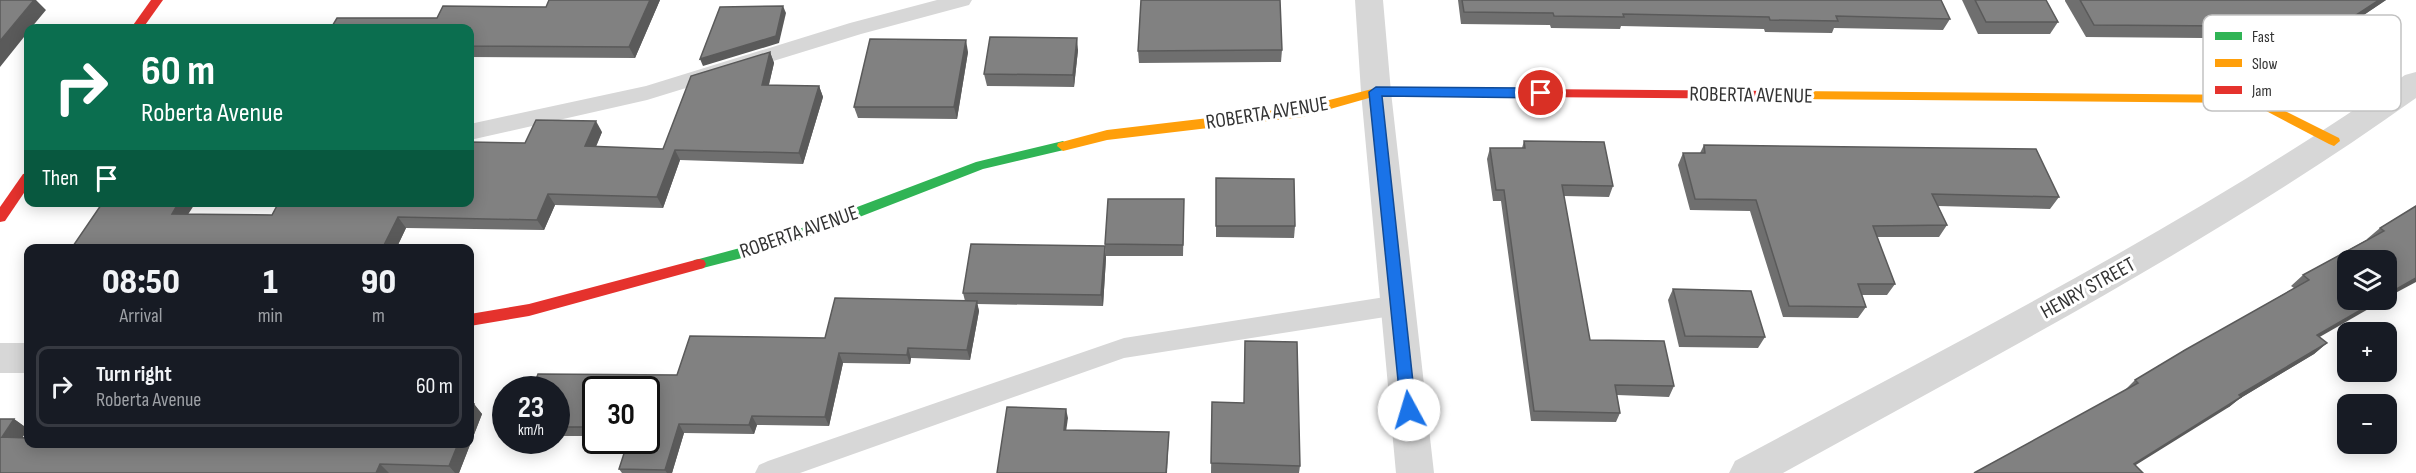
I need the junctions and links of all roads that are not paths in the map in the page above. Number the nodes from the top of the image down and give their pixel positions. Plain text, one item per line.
1 (157, 0) edge
2 (962, 0) edge
3 (1368, 0) edge
4 (139, 24) edge
5 (2416, 83) edge
6 (1376, 92) junction
7 (2401, 94) edge
8 (2203, 99) edge
9 (2276, 111) edge
10 (2376, 111) edge
11 (474, 131) edge
12 (2334, 141) junction
13 (24, 184) edge
14 (0, 217) edge
15 (1398, 305) junction
16 (474, 319) edge
17 (0, 358) edge
18 (24, 358) edge
19 (768, 473) edge
20 (1415, 473) edge
21 (1748, 473) edge

1 - 4 street
2 - 11 lane
3 - 6 street
5 - 7 street, HENRY STREET
6 - 8 street, ROBERTA AVENUE
6 - 15 street
6 - 16 street, ROBERTA AVENUE
9 - 12 street, ROBERTA AVENUE
10 - 12 street, HENRY STREET
12 - 21 street, HENRY STREET
13 - 14 street
15 - 19 lane
15 - 20 street
17 - 18 street

